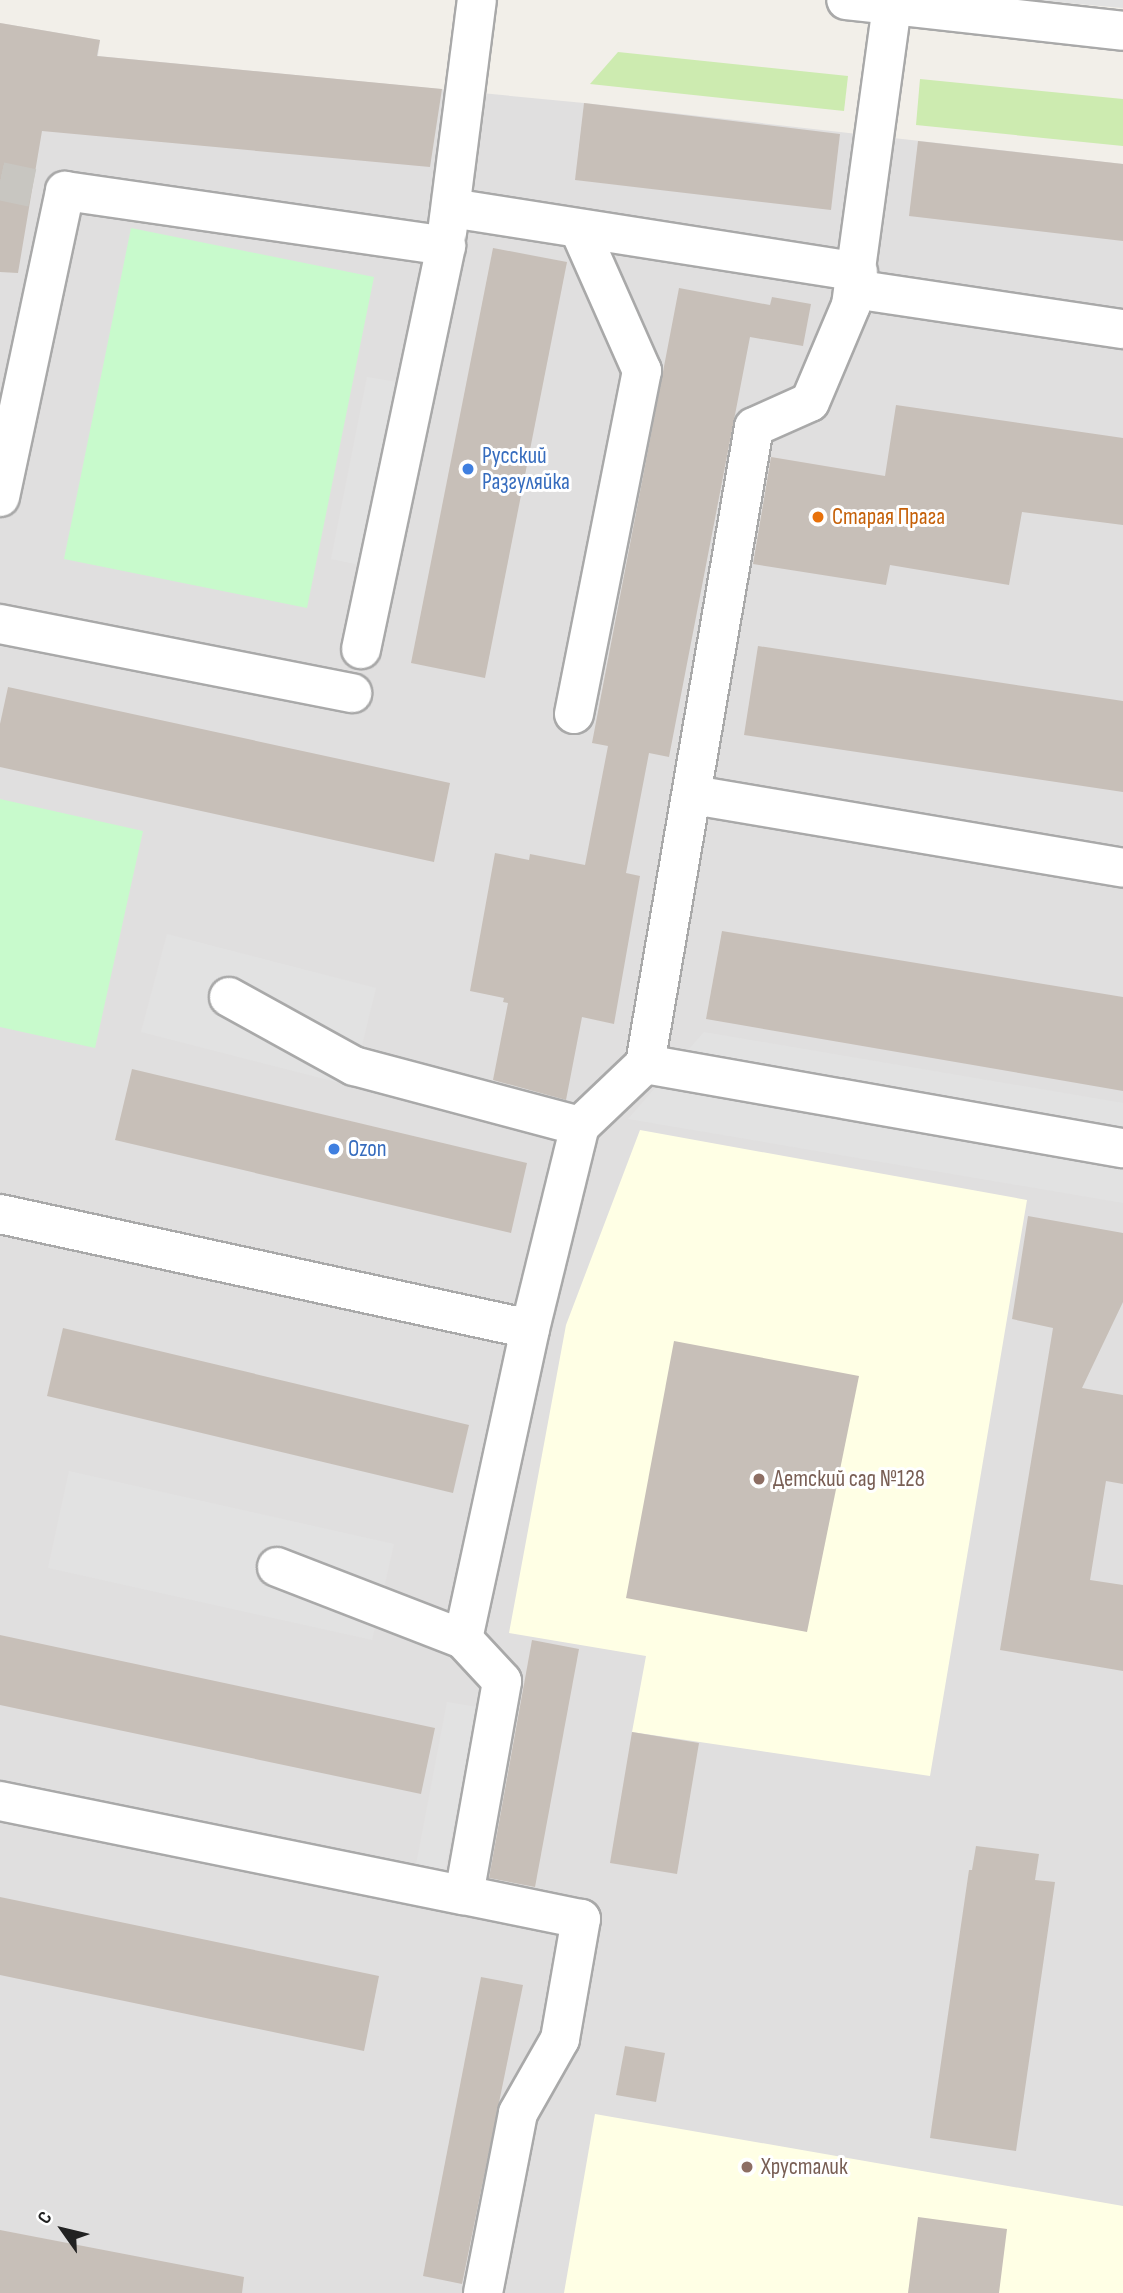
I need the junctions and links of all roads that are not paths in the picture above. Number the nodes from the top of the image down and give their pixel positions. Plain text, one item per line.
1 (477, 0) edge
2 (846, 0) edge
3 (892, 5) junction
4 (1123, 31) edge
5 (451, 208) junction
6 (579, 229) junction
7 (446, 246) junction
8 (856, 280) junction
9 (1123, 328) edge
10 (0, 497) edge
11 (0, 624) edge
12 (362, 649) dead end
13 (352, 693) dead end
14 (574, 714) dead end
15 (693, 795) junction
16 (1123, 868) edge
17 (229, 997) dead end
18 (645, 1064) junction
19 (580, 1126) junction
20 (1123, 1148) edge
21 (0, 1214) edge
22 (530, 1329) junction
23 (277, 1567) dead end
24 (463, 1639) junction
25 (0, 1801) edge
26 (464, 1895) junction
27 (483, 2293) edge

1 - 5 lane
2 - 3 lane
3 - 4 lane
3 - 8 lane
5 - 6 lane
5 - 7 lane
6 - 8 lane
6 - 14 lane
7 - 10 lane
7 - 12 lane
8 - 9 lane
8 - 15 lane
11 - 13 lane
15 - 16 lane
15 - 18 lane
17 - 19 lane
18 - 19 lane
18 - 20 lane
19 - 22 lane
21 - 22 lane
22 - 24 lane
23 - 24 lane
24 - 26 lane
25 - 26 lane
26 - 27 lane

